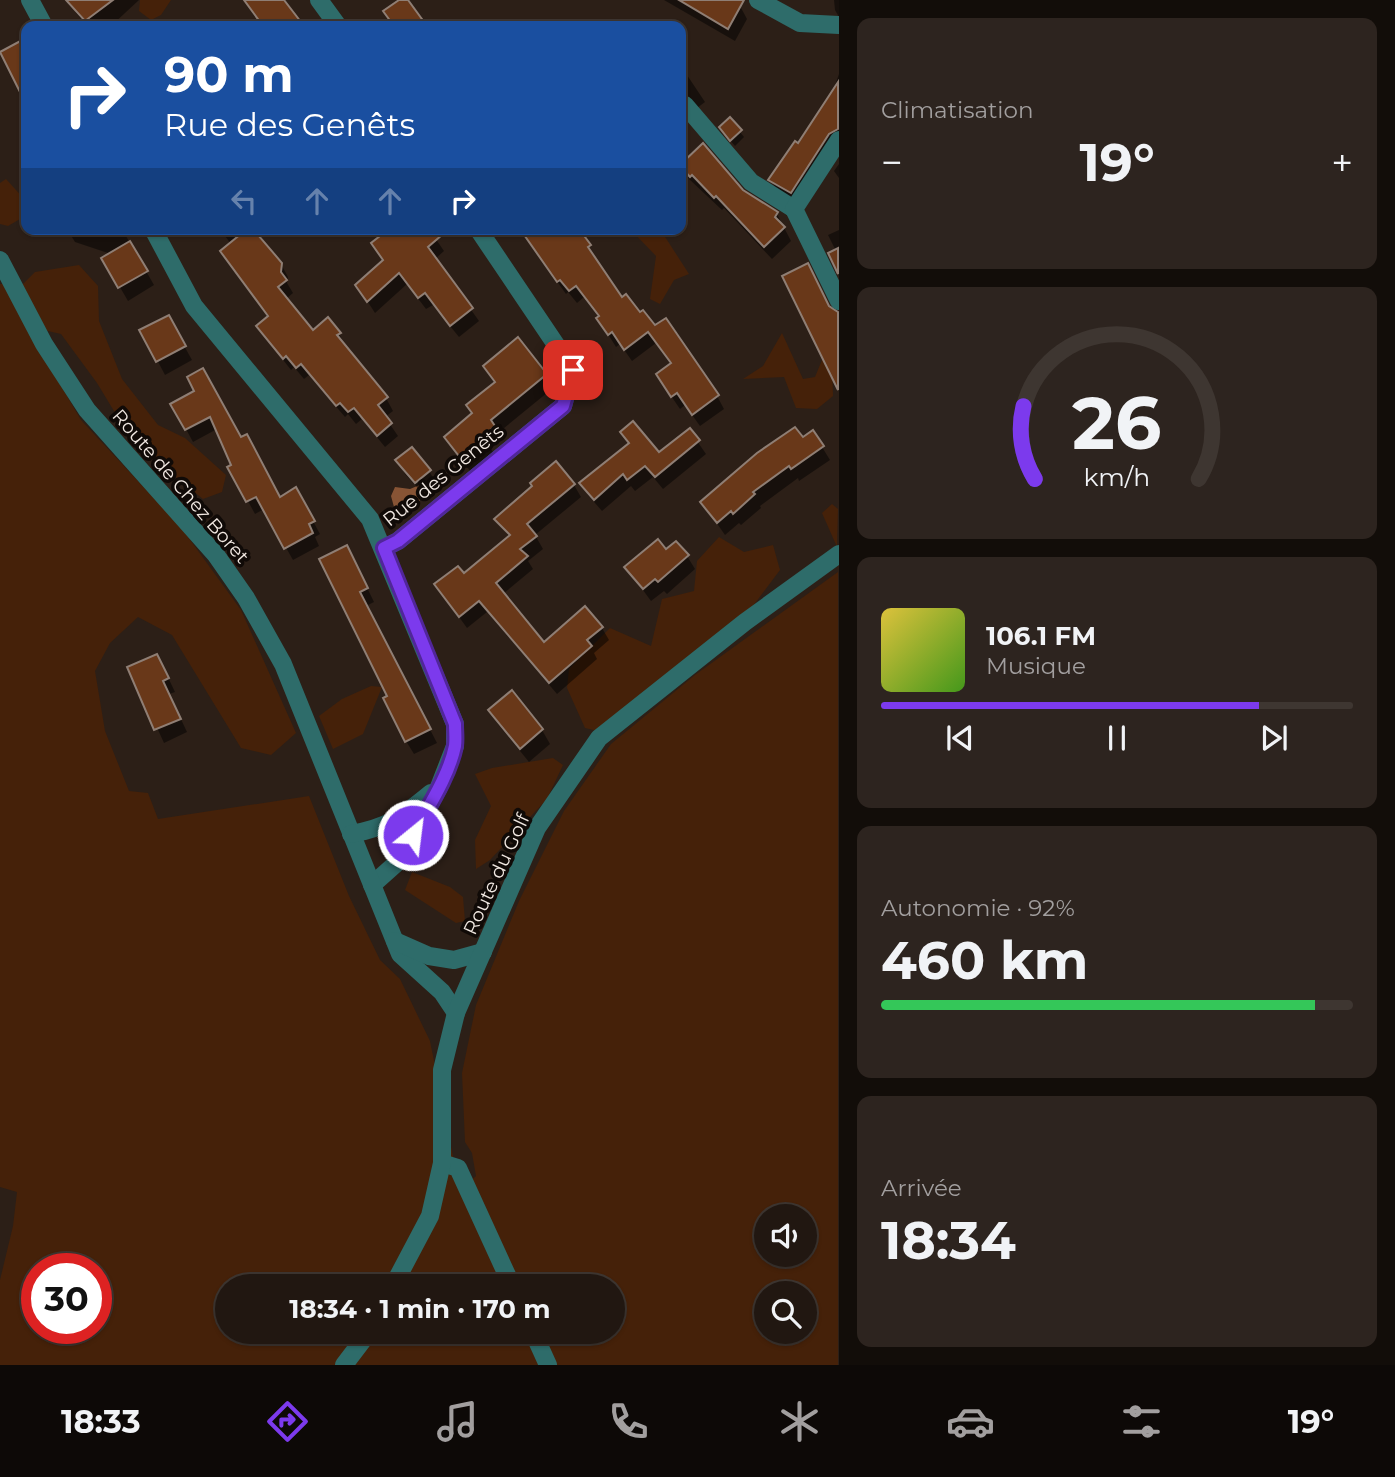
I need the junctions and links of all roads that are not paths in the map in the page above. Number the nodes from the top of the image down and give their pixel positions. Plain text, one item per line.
1 (30, 0) edge
2 (320, 0) edge
3 (758, 0) edge
4 (41, 21) edge
5 (335, 21) edge
6 (838, 25) edge
7 (686, 106) edge
8 (838, 140) edge
9 (794, 209) junction
10 (156, 235) edge
11 (482, 235) edge
12 (0, 260) edge
13 (838, 302) edge
14 (384, 548) junction
15 (838, 554) edge
16 (439, 787) junction
17 (351, 834) junction
18 (372, 885) junction
19 (395, 941) junction
20 (483, 952) junction
21 (456, 1013) junction
22 (442, 1163) junction
23 (399, 1274) edge
24 (507, 1274) edge
25 (360, 1344) edge
26 (538, 1344) edge
27 (344, 1365) edge
28 (548, 1365) edge

1 - 4 street
2 - 5 street
3 - 6 street
7 - 9 street
8 - 9 street
9 - 13 street
10 - 14 street, Rue des Genêts
11 - 14 street, Rue des Genêts
12 - 17 street, Route de Chez Boret
14 - 16 street, Rue des Genêts
15 - 20 street, Route du Golf
16 - 17 street, Rue des Genêts
16 - 18 street, Rue des Genêts
17 - 18 street, Route de Chez Boret
18 - 19 street, Route de Chez Boret
19 - 20 street
19 - 21 street, Route de Chez Boret
20 - 21 street, Route du Golf
21 - 22 street, Route du Golf
22 - 23 street, Route du Golf
22 - 24 street
25 - 27 street
26 - 28 street

